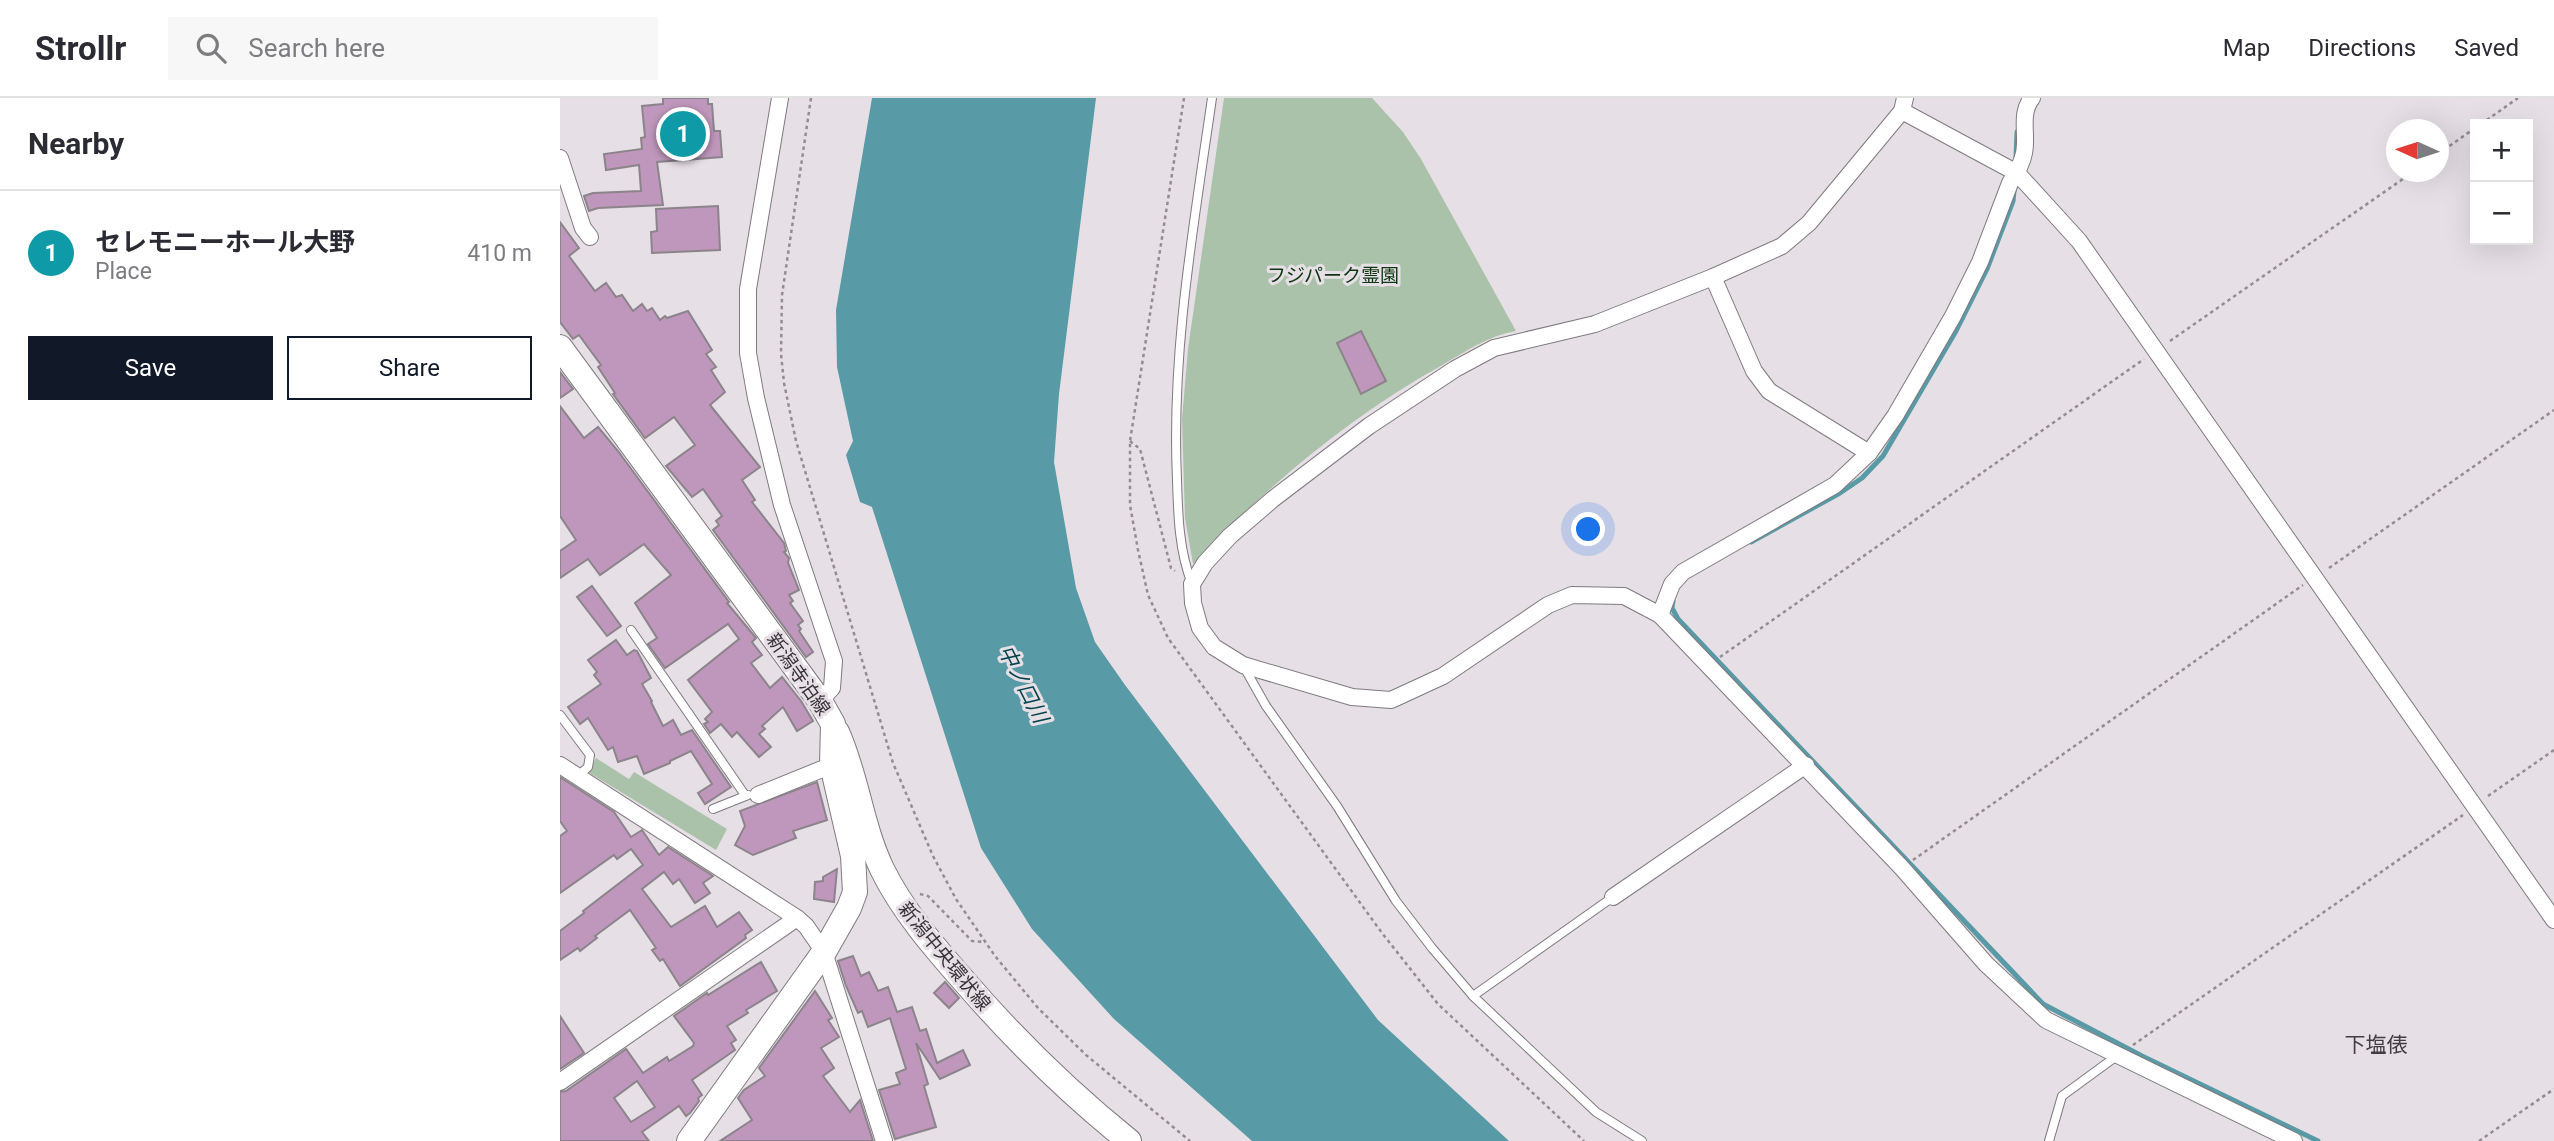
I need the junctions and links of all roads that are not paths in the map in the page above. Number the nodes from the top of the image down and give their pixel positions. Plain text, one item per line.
1 (780, 98) edge
2 (1212, 98) edge
3 (2032, 98) edge
4 (1903, 105) edge
5 (560, 158) edge
6 (2017, 173) junction
7 (590, 237) dead end
8 (1713, 277) junction
9 (560, 347) edge
10 (1869, 453) junction
11 (1192, 584) junction
12 (1660, 615) junction
13 (631, 630) dead end
14 (1243, 664) junction
15 (820, 701) junction
16 (560, 715) edge
17 (833, 724) junction
18 (560, 765) edge
19 (832, 765) junction
20 (1806, 765) junction
21 (578, 776) junction
22 (751, 794) junction
23 (713, 809) dead end
24 (1614, 897) joint
25 (797, 918) junction
26 (2554, 920) edge
27 (824, 952) junction
28 (1473, 996) junction
29 (2119, 1055) junction
30 (560, 1082) edge
31 (690, 1141) edge
32 (884, 1141) edge
33 (1129, 1141) edge
34 (1642, 1141) edge
35 (2049, 1141) edge
36 (2294, 1141) edge

1 - 15 street
2 - 11 lane
3 - 6 street
4 - 6 street
4 - 8 street
5 - 7 street
6 - 10 street
6 - 26 street
8 - 10 street
8 - 11 street
9 - 15 main road, 新潟寺泊線
10 - 12 street
11 - 14 street
12 - 14 street
12 - 20 street
13 - 22 lane
14 - 28 lane
15 - 17 main road, 新潟寺泊線
16 - 21 lane
17 - 19 main road, 新潟寺泊線
17 - 33 main road, 新潟中央環状線
18 - 21 street
19 - 22 street
19 - 27 main road, 新潟寺泊線
20 - 24 street
20 - 29 street
21 - 25 street
22 - 23 lane
24 - 28 lane
25 - 27 street
25 - 30 street
27 - 31 main road, 新潟寺泊線
27 - 32 street
28 - 34 lane
29 - 35 lane
29 - 36 street

